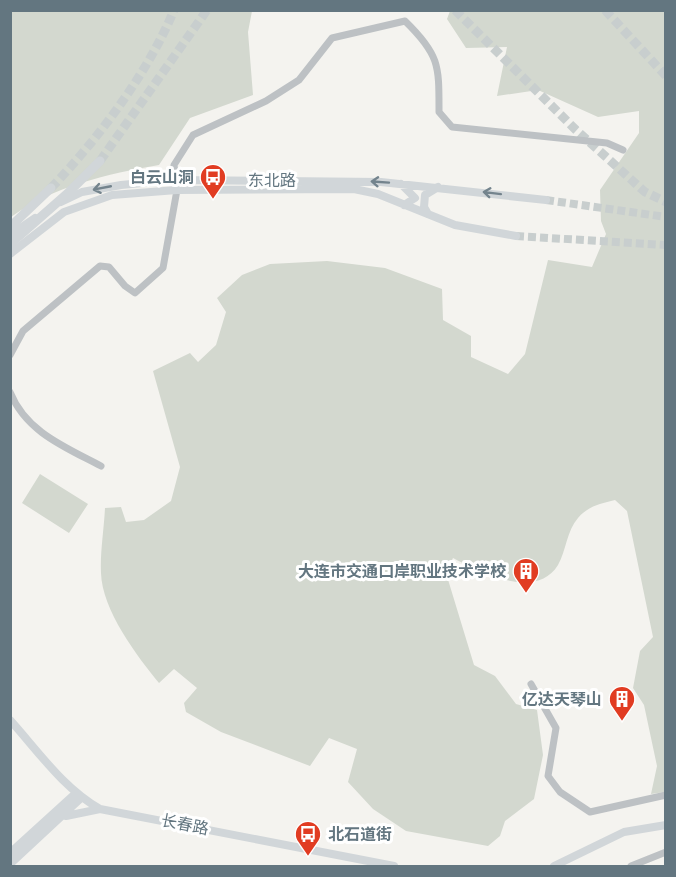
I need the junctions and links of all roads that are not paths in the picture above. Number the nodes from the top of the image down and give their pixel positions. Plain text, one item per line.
1 (623, 150) dead end
2 (100, 160) tunnel mouth
3 (174, 180) junction
4 (401, 184) junction
5 (438, 186) junction
6 (51, 188) tunnel mouth
7 (177, 190) junction
8 (546, 200) tunnel mouth
9 (404, 205) junction
10 (428, 214) junction
11 (10, 227) edge
12 (10, 235) edge
13 (516, 236) tunnel mouth
14 (10, 244) edge
15 (10, 254) edge
16 (10, 355) edge
17 (10, 392) edge
18 (101, 466) dead end
19 (531, 684) dead end
20 (10, 720) edge
21 (60, 777) junction
22 (666, 795) edge
23 (79, 796) junction
24 (69, 802) junction
25 (100, 809) junction
26 (65, 816) junction
27 (666, 825) edge
28 (666, 852) edge
29 (10, 853) edge
30 (10, 864) edge
31 (394, 867) edge
32 (554, 867) edge
33 (631, 867) edge

1 - 3 street
2 - 14 highway
4 -> 3 main road, 东北路
3 - 7 street
3 -> 12 main road, 东北路
4 - 5 main road, 东北路
4 - 9 main road
8 -> 5 main road, 东北路
5 - 10 main road
6 - 11 highway
7 - 9 main road, 东北路
7 - 15 main road, 东北路
7 - 16 street
9 - 10 main road, 东北路
10 - 13 main road, 东北路
17 - 18 street
19 - 22 street
20 - 21 main road, 长春路
21 - 23 main road, 长春路
21 - 24 main road
23 - 24 main road
23 - 25 main road, 长春路
23 - 26 main road
24 - 29 main road
25 - 26 main road
25 - 31 main road, 长春路
26 - 30 main road
27 - 32 main road
28 - 33 street

